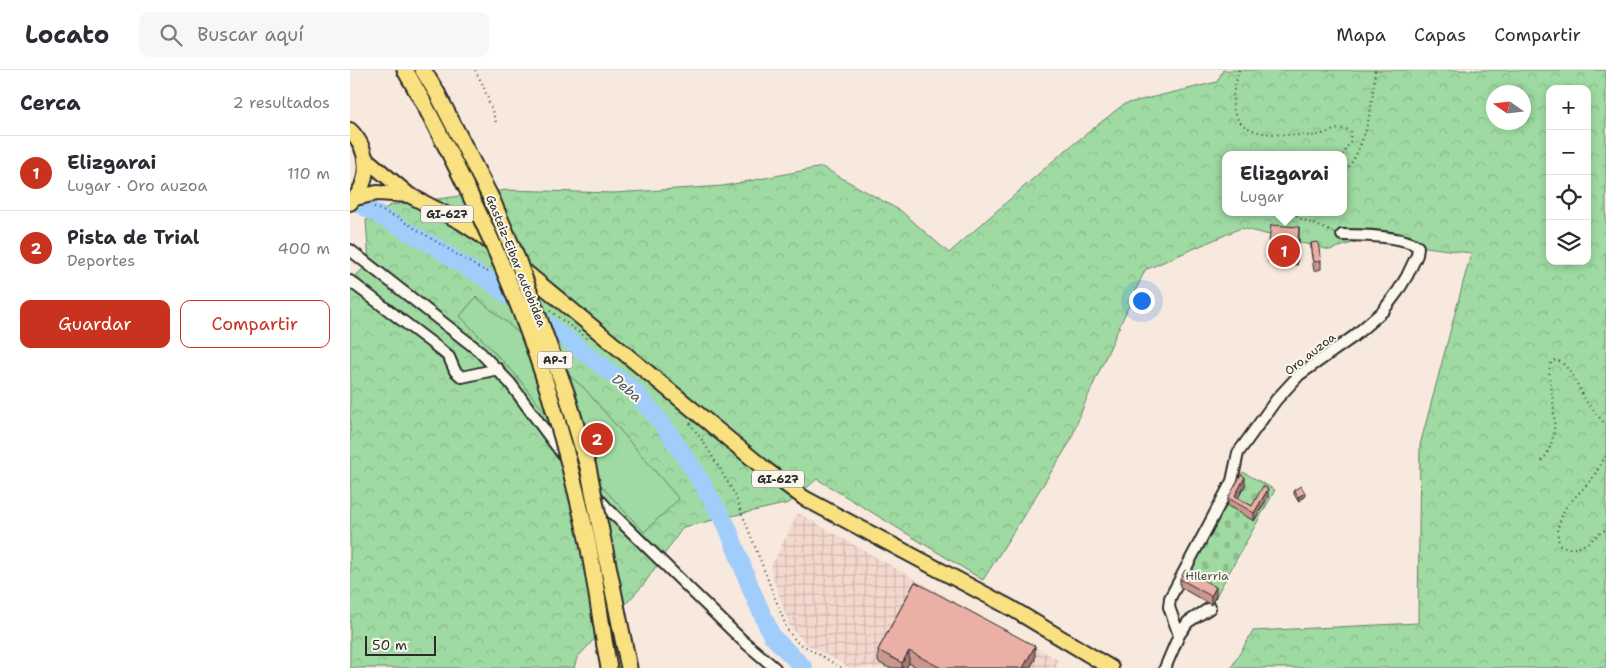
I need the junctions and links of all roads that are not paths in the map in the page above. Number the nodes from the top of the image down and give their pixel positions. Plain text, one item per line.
1 (404, 70) edge
2 (423, 70) edge
3 (350, 130) edge
4 (366, 159) junction
5 (409, 195) junction
6 (356, 201) edge
7 (1342, 235) road end
8 (351, 250) edge
9 (350, 281) edge
10 (498, 369) junction
11 (1210, 608) dead end
12 (1179, 634) junction
13 (609, 668) edge
14 (629, 668) edge
15 (775, 668) edge
16 (1111, 668) edge
17 (1165, 668) edge

1 - 13 highway, Gasteiz-Eibar autobidea / AP-1, bridge
2 - 14 highway, Gasteiz-Eibar autobidea / AP-1, bridge
3 - 4 main road, GI-627
4 - 5 main road, GI-627
4 - 6 main road
5 - 6 main road, GI-627
5 - 16 main road, GI-627
7 - 12 street, Oro auzoa
8 - 10 street
9 - 10 street
10 - 15 street
11 - 12 street
12 - 17 street

